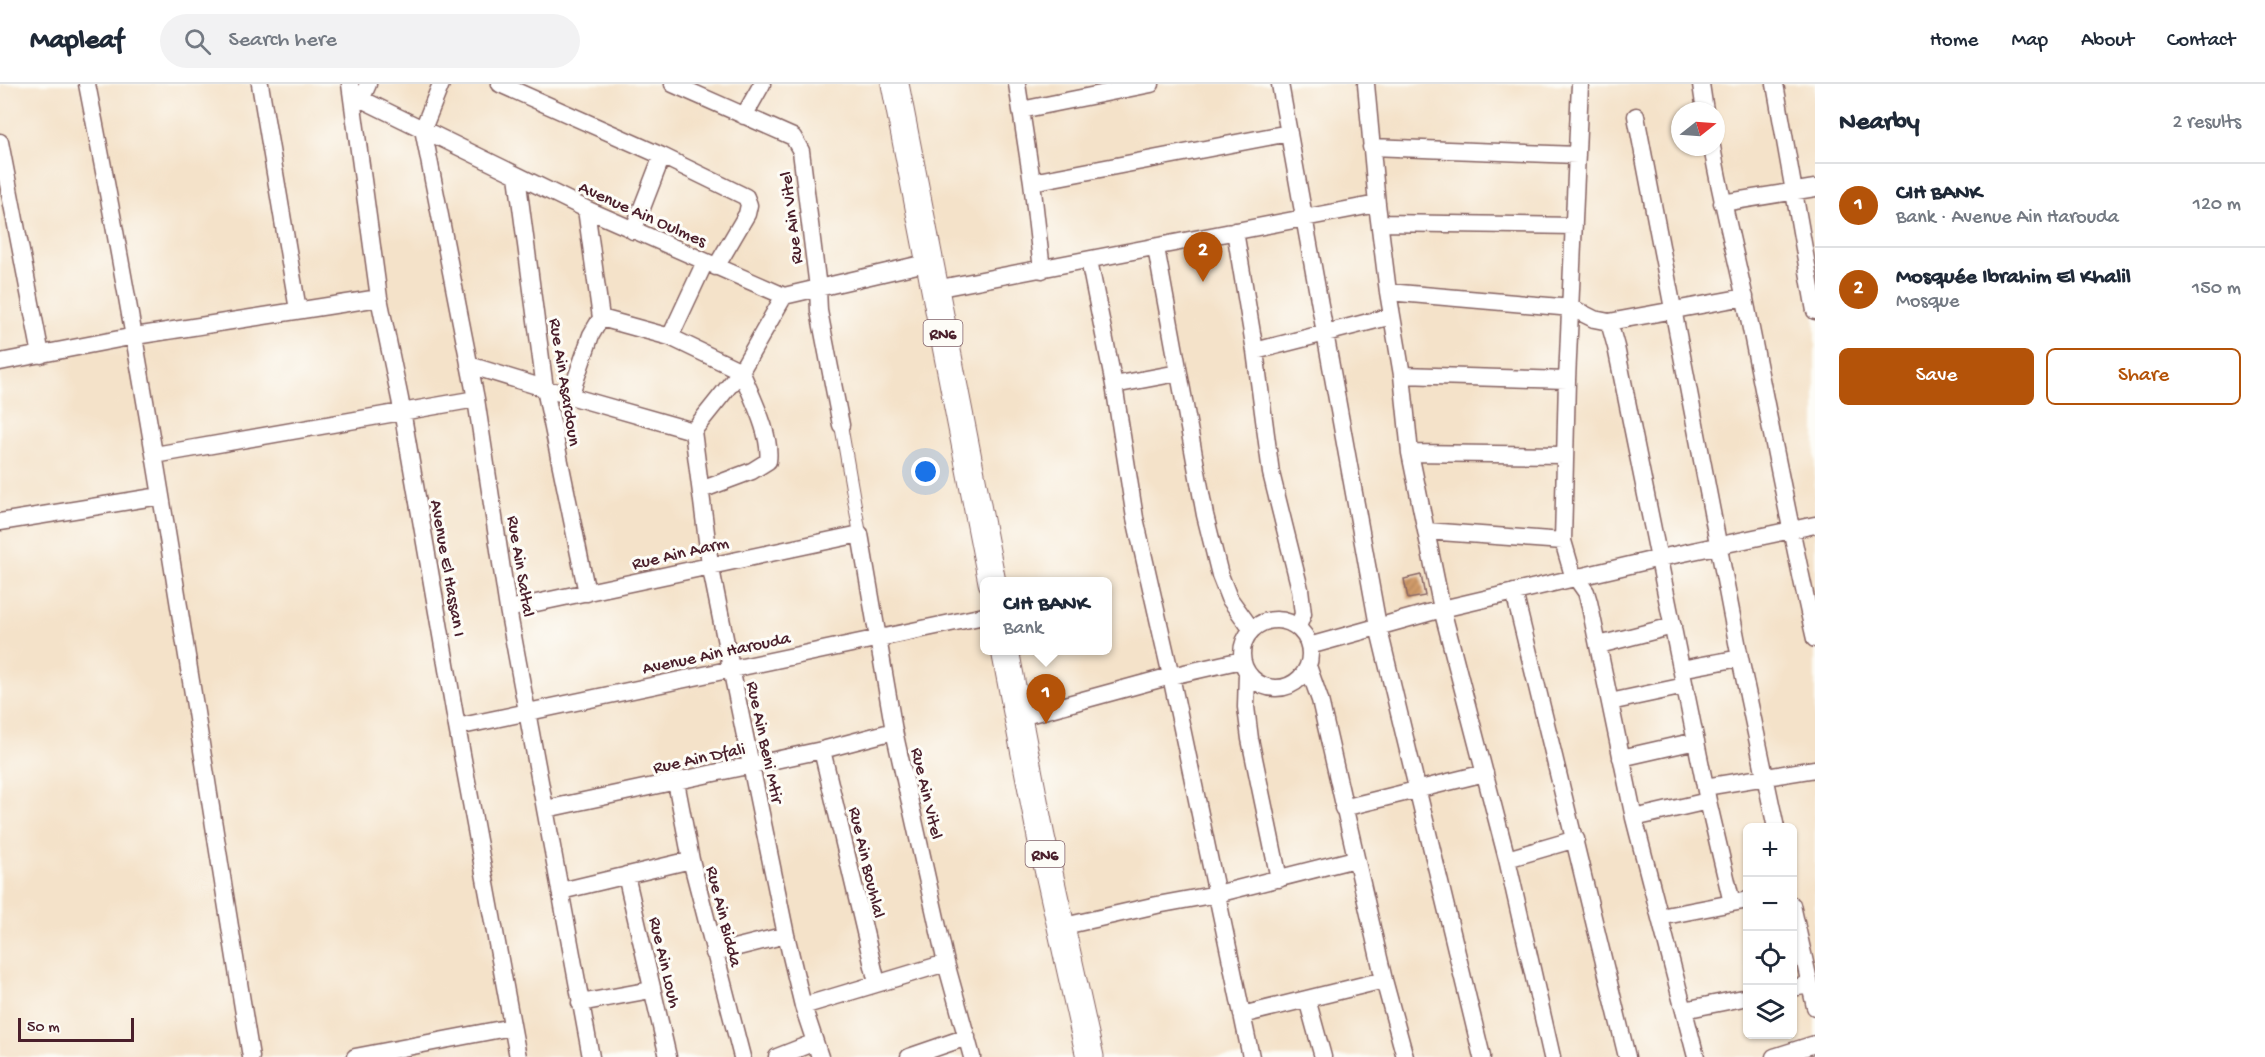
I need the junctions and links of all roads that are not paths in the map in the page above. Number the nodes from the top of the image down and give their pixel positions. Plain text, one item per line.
1 (87, 84) edge
2 (260, 84) edge
3 (368, 84) edge
4 (441, 84) edge
5 (500, 84) edge
6 (673, 84) edge
7 (762, 84) edge
8 (895, 84) edge
9 (1017, 84) edge
10 (1151, 84) edge
11 (1280, 84) edge
12 (1366, 84) edge
13 (1580, 84) edge
14 (1701, 84) edge
15 (1774, 84) edge
16 (355, 93) edge
17 (1704, 102) edge
18 (1021, 110) junction
19 (744, 116) junction
20 (1636, 116) dead end
21 (423, 129) junction
22 (1289, 132) junction
23 (0, 142) edge
24 (1371, 147) junction
25 (1577, 155) junction
26 (662, 156) junction
27 (1714, 156) edge
28 (517, 176) junction
29 (1032, 182) junction
30 (1815, 188) edge
31 (1792, 192) junction
32 (1722, 203) junction
33 (1377, 204) junction
34 (586, 209) junction
35 (1305, 218) junction
36 (1380, 224) junction
37 (1574, 226) junction
38 (8, 231) edge
39 (633, 231) junction
40 (1235, 231) junction
41 (1156, 248) junction
42 (1089, 260) junction
43 (930, 262) junction
44 (711, 265) junction
45 (1042, 270) junction
46 (818, 288) junction
47 (935, 290) junction
48 (1388, 292) junction
49 (784, 296) junction
50 (1744, 297) junction
51 (379, 298) junction
52 (1572, 308) junction
53 (298, 310) junction
54 (1673, 311) junction
55 (1815, 311) edge
56 (1392, 316) junction
57 (601, 318) junction
58 (1610, 322) junction
59 (1324, 334) junction
60 (135, 336) junction
61 (670, 337) junction
62 (1255, 351) junction
63 (40, 355) junction
64 (0, 362) edge
65 (470, 365) junction
66 (741, 371) junction
67 (1178, 373) junction
68 (1402, 375) junction
69 (1567, 380) junction
70 (1114, 385) junction
71 (545, 388) junction
72 (570, 396) junction
73 (476, 399) junction
74 (402, 413) junction
75 (841, 425) joint
76 (693, 431) junction
77 (1410, 453) junction
78 (155, 455) junction
79 (1565, 455) junction
80 (701, 490) junction
81 (160, 496) junction
82 (0, 522) edge
83 (1815, 525) edge
84 (1426, 531) junction
85 (1790, 531) junction
86 (860, 534) junction
87 (1563, 541) junction
88 (1718, 544) junction
89 (1660, 558) junction
90 (710, 564) junction
91 (991, 577) edge
92 (1575, 577) junction
93 (1514, 592) junction
94 (587, 593) junction
95 (508, 609) junction
96 (1443, 609) junction
97 (980, 617) edge
98 (1378, 626) junction
99 (1673, 626) junction
100 (1298, 627) junction
101 (1252, 630) junction
102 (879, 637) junction
103 (1815, 639) edge
104 (1599, 645) junction
105 (1310, 646) junction
106 (1006, 655) edge
107 (1740, 658) junction
108 (1244, 666) junction
109 (1308, 666) junction
110 (731, 668) junction
111 (1681, 669) junction
112 (1171, 676) junction
113 (1685, 686) junction
114 (1610, 702) junction
115 (528, 711) junction
116 (1017, 718) junction
117 (457, 727) junction
118 (894, 731) junction
119 (1696, 741) junction
120 (822, 750) junction
121 (1621, 758) junction
122 (751, 765) junction
123 (1815, 770) edge
124 (1485, 773) junction
125 (1765, 777) junction
126 (676, 782) junction
127 (1416, 791) junction
128 (1707, 794) junction
129 (1343, 808) junction
130 (546, 809) junction
131 (1634, 818) junction
132 (1775, 823) edge
133 (1576, 839) junction
134 (1355, 859) junction
135 (1507, 859) junction
136 (691, 860) junction
137 (626, 874) junction
138 (1279, 879) junction
139 (561, 891) junction
140 (1217, 894) junction
141 (1740, 902) edge
142 (1660, 917) junction
143 (1060, 927) junction
144 (1797, 927) edge
145 (786, 935) junction
146 (714, 953) junction
147 (946, 963) junction
148 (1384, 980) junction
149 (877, 983) junction
150 (1810, 985) junction
151 (1797, 987) edge
152 (651, 990) junction
153 (1307, 999) junction
154 (1743, 999) edge
155 (580, 1003) junction
156 (803, 1006) junction
157 (1815, 1007) edge
158 (1684, 1010) junction
159 (1242, 1015) junction
160 (512, 1027) junction
161 (967, 1038) junction
162 (1815, 1044) edge
163 (818, 1049) edge
164 (251, 1057) edge
165 (355, 1057) edge
166 (518, 1057) edge
167 (591, 1057) edge
168 (668, 1057) edge
169 (742, 1057) edge
170 (777, 1057) edge
171 (909, 1057) edge
172 (972, 1057) edge
173 (1090, 1057) edge
174 (1251, 1057) edge
175 (1323, 1057) edge
176 (1404, 1057) edge
177 (1482, 1057) edge
178 (1552, 1057) edge
179 (1627, 1057) edge
180 (1696, 1057) edge
181 (1774, 1057) edge

1 - 60 street
2 - 53 street
3 - 16 street
4 - 21 street
5 - 26 street
6 - 19 street, Rue Ain Vitel
7 - 19 street
8 - 43 main road, RN6
9 - 18 street
10 - 18 street
11 - 22 street
12 - 24 street
13 - 25 street
14 - 17 street
15 - 31 street
16 - 21 street, Avenue Ain Oulmes
16 - 51 street, Avenue El Hassan I
18 - 29 street
19 - 46 street, Rue Ain Vitel
20 - 54 street
21 - 28 street, Avenue Ain Oulmes
21 - 65 street, Rue Ain Saltal
22 - 29 street
22 - 35 street
23 - 38 street
24 - 25 street
24 - 33 street
25 - 37 street
26 - 39 street
26 - 44 street
27 - 32 street
28 - 34 street, Avenue Ain Oulmes
28 - 71 street, Rue Ain Asardoun
29 - 45 street
30 - 31 street
31 - 32 street
31 - 55 street
32 - 50 street
33 - 35 street
33 - 36 street
34 - 39 street, Avenue Ain Oulmes
34 - 57 street
35 - 40 street
35 - 59 street
36 - 37 street
36 - 48 street
37 - 52 street
38 - 63 street
39 - 44 street, Avenue Ain Oulmes
40 - 41 street
40 - 62 street
41 - 42 street
41 - 67 street
42 - 45 street
42 - 70 street
43 - 46 street
43 - 47 main road, RN6
44 - 49 street, Avenue Ain Oulmes
44 - 61 street
45 - 47 street
46 - 49 street
46 - 75 street, Rue Ain Vitel
47 - 91 main road, RN6
48 - 52 street
48 - 56 street
49 - 66 street
50 - 54 street
50 - 85 street
51 - 53 street
51 - 74 street, Avenue El Hassan I
52 - 58 street
52 - 69 street
53 - 60 street
54 - 58 street
54 - 88 street
56 - 59 street
56 - 68 street
57 - 61 street
57 - 72 street
58 - 89 street
59 - 62 street
59 - 98 street
60 - 63 street
60 - 78 street
61 - 66 street
62 - 100 street
63 - 64 street
65 - 71 street
65 - 73 street, Rue Ain Saltal
66 - 76 street
66 - 80 street
67 - 70 street
67 - 101 street
68 - 69 street
68 - 77 street
69 - 79 street
70 - 112 street
71 - 72 street
71 - 94 street, Rue Ain Asardoun
72 - 76 street
73 - 74 street
73 - 95 street, Rue Ain Saltal
74 - 78 street
74 - 117 street, Avenue El Hassan I
75 - 86 street
76 - 80 street, Rue Ain Beni Mtir
77 - 79 street
77 - 84 street
78 - 81 street
79 - 87 street
80 - 90 street, Rue Ain Beni Mtir
81 - 82 street
81 - 164 street
83 - 85 street
84 - 87 street
84 - 96 street
85 - 88 street
85 - 103 street
86 - 90 street, Rue Ain Aarm
86 - 102 street, Rue Ain Vitel
87 - 92 street
88 - 89 street
88 - 107 street
89 - 92 street
89 - 99 street
90 - 94 street, Rue Ain Aarm
90 - 110 street, Rue Ain Beni Mtir
92 - 93 street
92 - 104 street
93 - 96 street
93 - 133 street
94 - 95 street, Rue Ain Aarm
95 - 115 street, Rue Ain Saltal
96 - 98 street
96 - 124 street
97 - 102 street, Avenue Ain Harouda
98 - 105 street
98 - 127 street
99 - 104 street
99 - 111 street
100 - 101 street
100 - 105 street
101 - 108 street
102 - 110 street, Avenue Ain Harouda
102 - 118 street, Rue Ain Vitel
104 - 114 street
105 - 109 street
106 - 116 main road, RN6
107 - 111 street
107 - 125 street
108 - 109 street
108 - 112 street
108 - 138 street
109 - 129 street
110 - 115 street, Avenue Ain Harouda
110 - 122 street, Rue Ain Beni Mtir
111 - 113 street
112 - 116 street
112 - 140 street
113 - 114 street
113 - 119 street
114 - 121 street
115 - 117 street, Avenue Ain Harouda
115 - 130 street, Rue Ain Saltal
116 - 143 main road, RN6
117 - 160 street, Avenue El Hassan I
118 - 120 street, Rue Ain Dfali
118 - 147 street, Rue Ain Vitel
119 - 121 street
119 - 128 street
120 - 122 street, Rue Ain Dfali
120 - 149 street, Rue Ain Bouhlal
121 - 131 street
122 - 126 street, Rue Ain Dfali
122 - 145 street, Rue Ain Beni Mtir
123 - 125 street
124 - 127 street
124 - 135 street
125 - 128 street
125 - 132 street
126 - 130 street, Rue Ain Dfali
126 - 136 street, Rue Ain Bidda
127 - 129 street
127 - 177 street
128 - 131 street
128 - 141 street
129 - 134 street
130 - 139 street, Rue Ain Saltal
131 - 142 street
133 - 135 street
133 - 179 street
134 - 138 street
134 - 148 street
135 - 178 street
136 - 137 street
136 - 146 street, Rue Ain Bidda
137 - 139 street
137 - 152 street, Rue Ain Louh
138 - 140 street
139 - 155 street, Rue Ain Saltal
140 - 143 street
140 - 159 street
141 - 142 street
142 - 158 street
143 - 173 main road, RN6
144 - 150 street
145 - 146 street
145 - 156 street, Rue Ain Beni Mtir
146 - 169 street, Rue Ain Bidda
147 - 149 street
147 - 161 street, Rue Ain Vitel
148 - 153 street
148 - 176 street
149 - 156 street
150 - 151 street
150 - 157 street
152 - 155 street
152 - 168 street, Rue Ain Louh
153 - 159 street
153 - 175 street
154 - 158 street
155 - 167 street, Rue Ain Saltal
156 - 163 street, Rue Ain Beni Mtir
158 - 180 street
159 - 174 street
160 - 165 street
160 - 166 street, Avenue El Hassan I
161 - 171 street
161 - 172 street, Rue Ain Vitel
162 - 181 street
163 - 170 street

